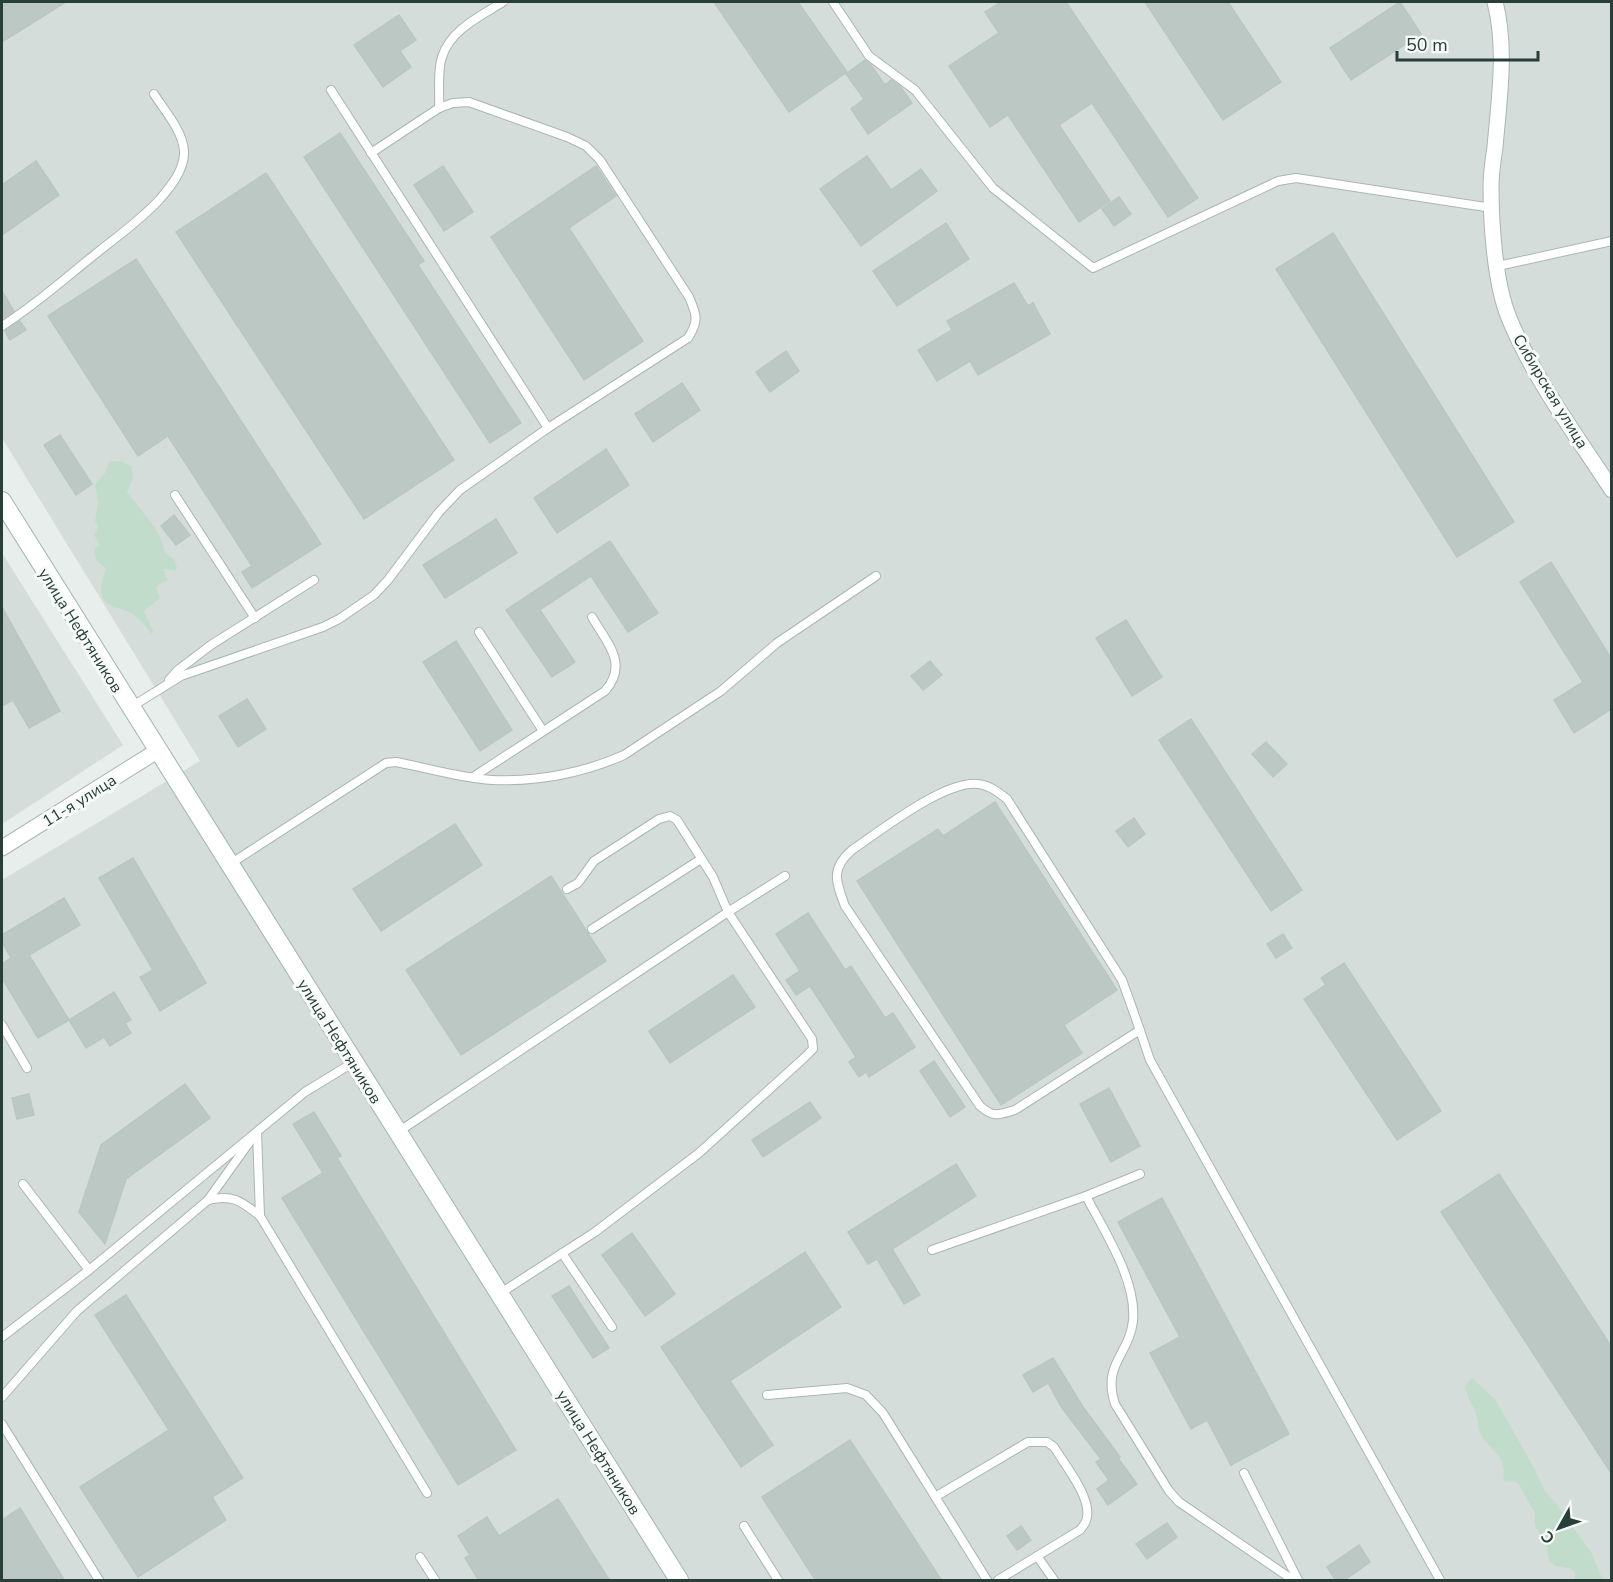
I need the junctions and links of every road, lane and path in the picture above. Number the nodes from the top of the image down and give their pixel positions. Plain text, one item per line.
1 (503, 2) edge
2 (833, 2) edge
3 (1495, 2) edge
4 (331, 90) dead end
5 (154, 94) dead end
6 (439, 108) junction
7 (371, 153) junction
8 (1492, 208) junction
9 (1611, 241) edge
10 (1498, 266) junction
11 (2, 326) edge
12 (548, 428) junction
13 (1611, 490) edge
14 (175, 495) dead end
15 (4, 511) edge
16 (876, 576) dead end
17 (314, 580) dead end
18 (592, 617) dead end
19 (255, 618) junction
20 (479, 632) dead end
21 (163, 685) junction
22 (129, 707) junction
23 (543, 731) junction
24 (157, 751) junction
25 (472, 777) junction
26 (2, 848) edge
27 (701, 859) junction
28 (228, 864) junction
29 (785, 876) dead end
30 (567, 889) dead end
31 (728, 912) junction
32 (592, 929) dead end
33 (2, 1025) edge
34 (1140, 1030) junction
35 (354, 1062) junction
36 (27, 1068) dead end
37 (257, 1132) junction
38 (398, 1132) junction
39 (1140, 1174) dead end
40 (23, 1184) dead end
41 (1086, 1196) junction
42 (208, 1200) junction
43 (260, 1216) junction
44 (932, 1250) dead end
45 (562, 1253) junction
46 (89, 1270) junction
47 (499, 1294) junction
48 (612, 1327) dead end
49 (2, 1337) edge
50 (767, 1395) dead end
51 (2, 1397) edge
52 (2, 1424) edge
53 (1244, 1473) dead end
54 (427, 1493) dead end
55 (935, 1497) junction
56 (744, 1526) dead end
57 (1037, 1556) junction
58 (420, 1557) dead end
59 (99, 1581) edge
60 (435, 1581) edge
61 (679, 1581) edge
62 (778, 1581) edge
63 (987, 1581) edge
64 (998, 1581) edge
65 (1054, 1581) edge
66 (1293, 1581) edge
67 (1298, 1581) edge
68 (1440, 1581) edge

1 - 6 lane
2 - 8 lane
3 - 8 street, Сибирская улица
4 - 7 lane
5 - 11 lane
6 - 7 lane
6 - 12 lane
7 - 12 lane
8 - 10 street, Сибирская улица
9 - 10 lane
10 - 13 street, Сибирская улица
12 - 21 lane
14 - 19 lane
15 - 22 street, улица Нефтяников
16 - 25 lane
17 - 19 lane
18 - 23 lane
19 - 21 lane
20 - 23 lane
21 - 22 lane
22 - 24 street, улица Нефтяников
23 - 25 lane
24 - 26 street, 11-я улица
24 - 28 street, улица Нефтяников
25 - 28 lane
27 - 30 lane
27 - 31 lane
27 - 32 lane
28 - 35 street, улица Нефтяников
29 - 31 lane
31 - 38 lane
31 - 45 lane
33 - 36 lane
34 - 34 lane
34 - 68 lane
35 - 37 lane
35 - 38 street, улица Нефтяников
37 - 42 lane
37 - 43 lane
37 - 46 lane
38 - 47 street, улица Нефтяников
39 - 41 lane
40 - 46 lane
41 - 44 lane
41 - 66 lane
42 - 43 lane
42 - 51 lane
43 - 54 lane
45 - 47 lane
45 - 48 lane
46 - 49 lane
47 - 61 street, улица Нефтяников
50 - 55 lane
52 - 59 lane
53 - 67 lane
55 - 57 lane
55 - 63 lane
56 - 62 lane
57 - 64 lane
57 - 65 lane
58 - 60 lane

